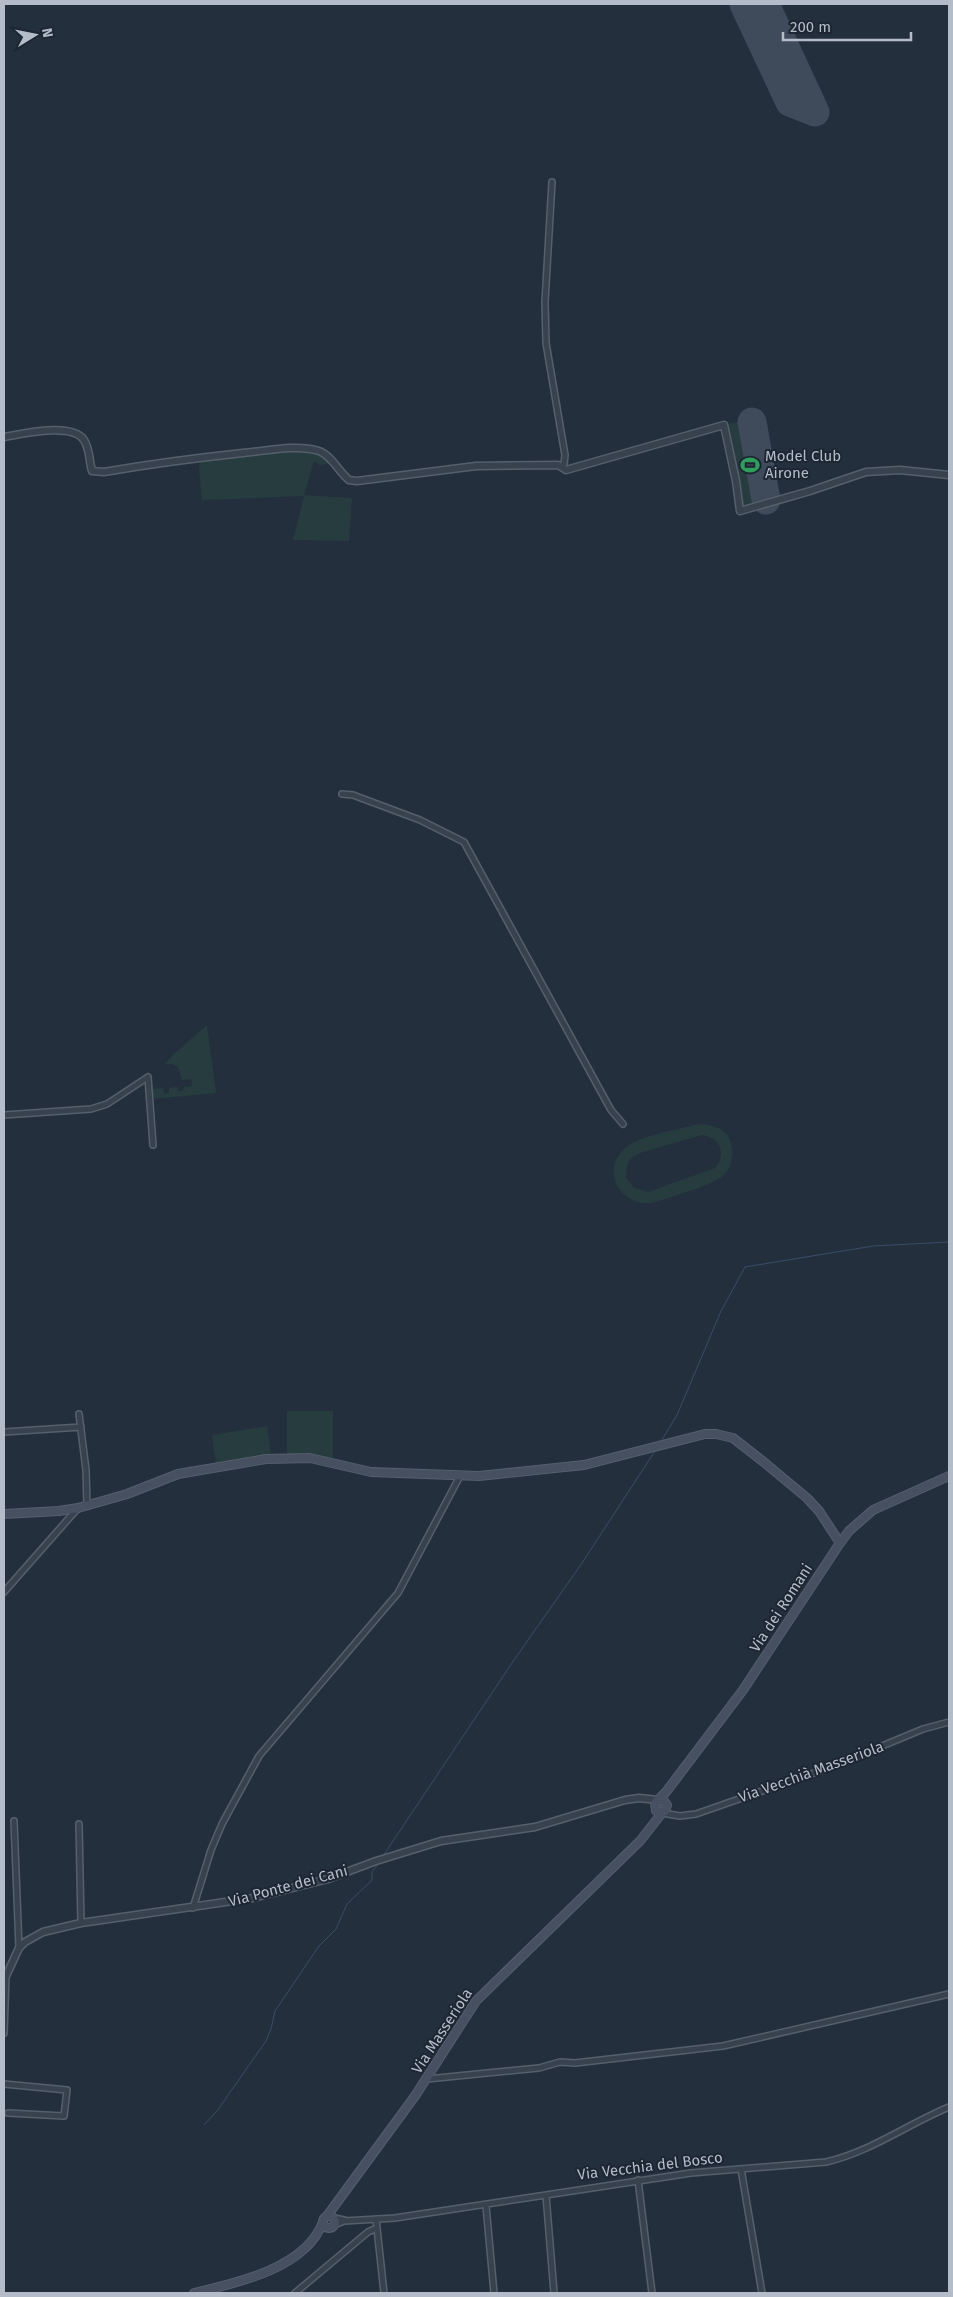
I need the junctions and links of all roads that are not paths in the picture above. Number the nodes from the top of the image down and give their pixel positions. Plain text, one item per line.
1 (552, 182) dead end
2 (4, 437) edge
3 (561, 466) junction
4 (949, 475) edge
5 (342, 794) dead end
6 (4, 1115) edge
7 (623, 1124) dead end
8 (153, 1145) dead end
9 (79, 1414) dead end
10 (81, 1427) junction
11 (4, 1432) edge
12 (460, 1476) junction
13 (949, 1476) edge
14 (87, 1506) junction
15 (78, 1508) junction
16 (4, 1514) edge
17 (840, 1543) junction
18 (4, 1592) edge
19 (949, 1722) edge
20 (660, 1806) junction
21 (14, 1821) dead end
22 (79, 1824) dead end
23 (192, 1908) junction
24 (81, 1924) junction
25 (19, 1948) junction
26 (5, 1977) edge
27 (949, 1994) edge
28 (4, 2033) edge
29 (427, 2079) junction
30 (4, 2084) edge
31 (949, 2107) edge
32 (8, 2113) dead end
33 (740, 2169) junction
34 (638, 2180) junction
35 (546, 2195) junction
36 (486, 2206) junction
37 (376, 2219) junction
38 (330, 2221) junction
39 (377, 2228) junction
40 (194, 2293) edge
41 (295, 2293) edge
42 (384, 2293) edge
43 (494, 2293) edge
44 (554, 2293) edge
45 (652, 2293) edge
46 (762, 2293) edge

1 - 3 street
2 - 3 street
3 - 4 street
5 - 7 street
6 - 8 street
9 - 10 street
10 - 11 street
10 - 14 street
12 - 14 main road
12 - 17 main road
12 - 23 street
13 - 17 main road, Via dei Romani
14 - 15 main road
15 - 16 main road
15 - 18 street
17 - 20 main road, Via dei Romani
19 - 20 street, Via Vecchià Masseriola
20 - 23 street, Via Ponte dei Cani
20 - 29 main road, Via Masseriola
21 - 25 street
22 - 24 street
23 - 24 street, Via Ponte dei Cani
24 - 25 street, Via Ponte dei Cani
25 - 26 street
26 - 28 street
27 - 29 street
29 - 38 main road, Via Masseriola
30 - 32 street
31 - 33 street, Via Vecchia del Bosco
33 - 34 street, Via Vecchia del Bosco
33 - 46 street
34 - 35 street, Via Vecchia del Bosco
34 - 45 street
35 - 36 street, Via Vecchia del Bosco
35 - 44 street
36 - 37 street, Via Vecchia del Bosco
36 - 43 street
37 - 38 street, Via Vecchia del Bosco
37 - 39 street
38 - 40 main road
39 - 41 street
39 - 42 street

